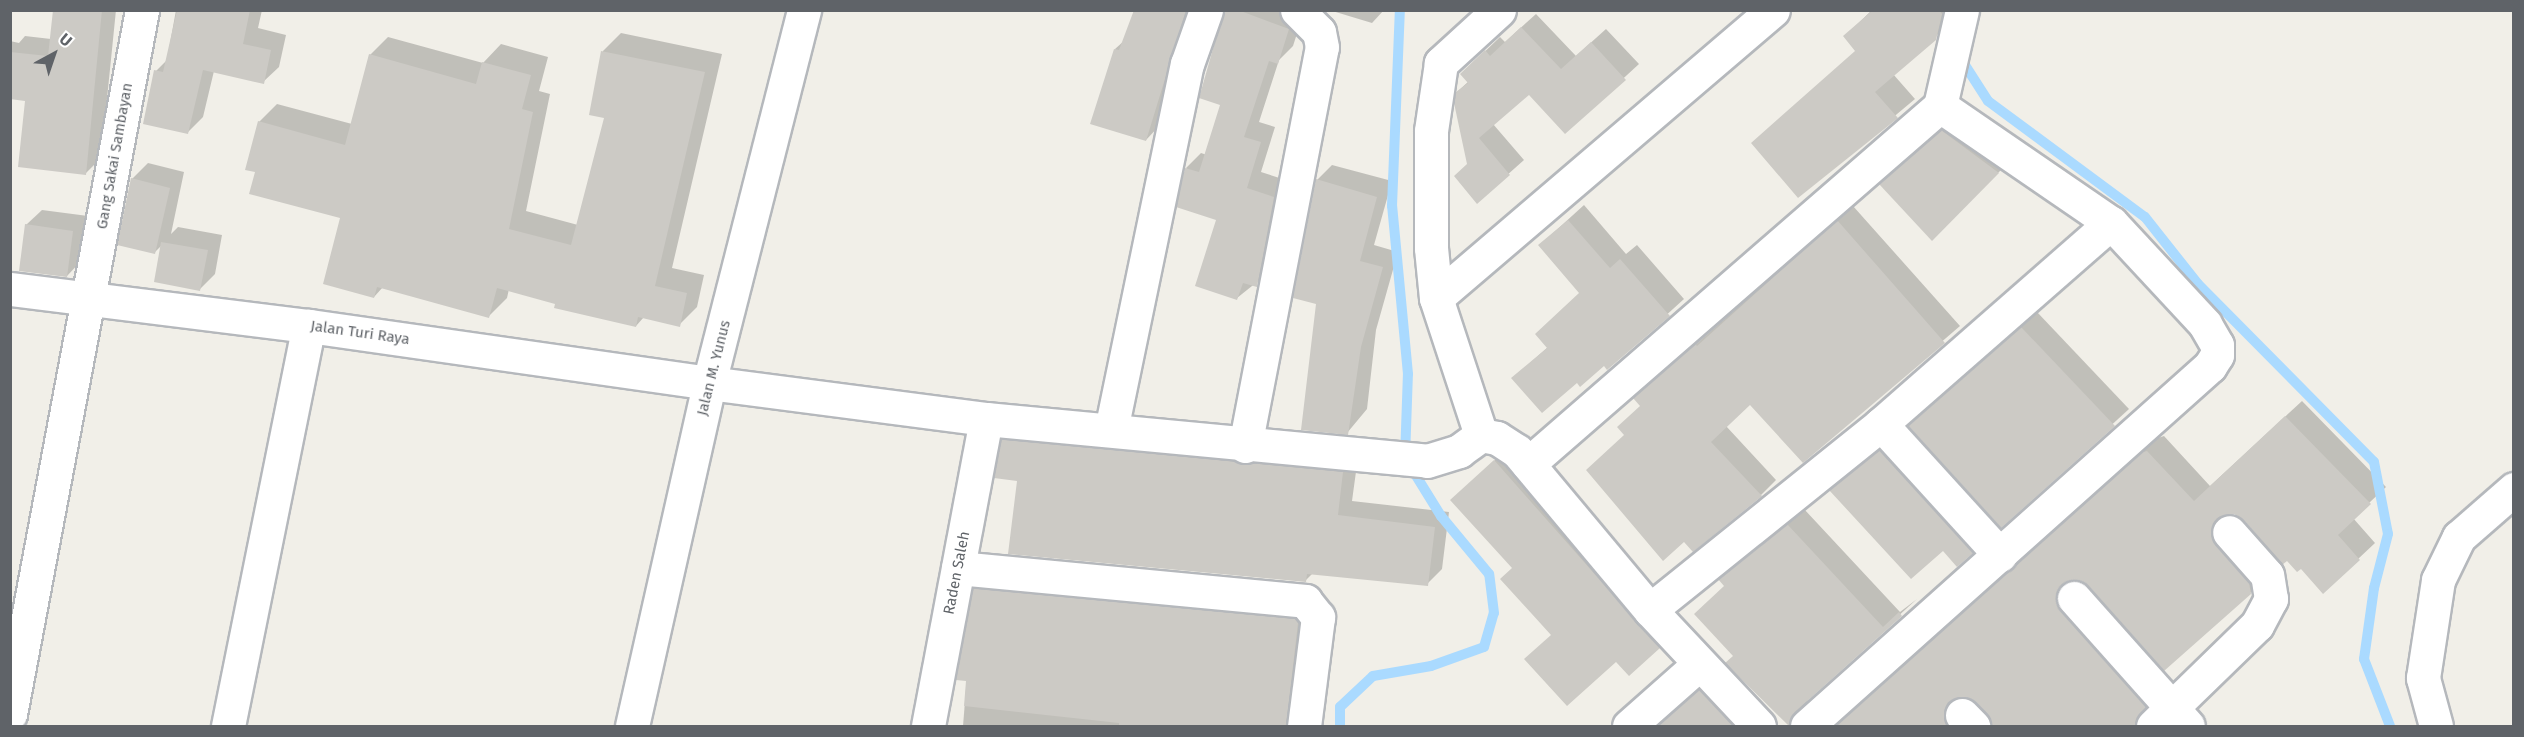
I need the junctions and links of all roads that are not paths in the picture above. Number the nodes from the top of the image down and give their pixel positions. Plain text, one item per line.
1 (142, 10) edge
2 (804, 10) edge
3 (1206, 10) edge
4 (1297, 10) edge
5 (1498, 10) edge
6 (1773, 10) edge
7 (1962, 10) edge
8 (1940, 106) junction
9 (2111, 223) junction
10 (10, 289) edge
11 (1436, 298) junction
12 (90, 302) junction
13 (309, 326) junction
14 (709, 383) junction
15 (986, 419) junction
16 (1881, 424) junction
17 (1111, 430) junction
18 (1481, 435) junction
19 (1245, 446) junction
20 (1528, 464) junction
21 (2514, 489) edge
22 (2229, 532) dead end
23 (2000, 555) junction
24 (958, 568) junction
25 (2074, 598) dead end
26 (1650, 610) junction
27 (1698, 665) junction
28 (10, 714) edge
29 (2171, 721) edge
30 (228, 726) edge
31 (632, 726) edge
32 (932, 726) edge
33 (1304, 726) edge
34 (1629, 726) edge
35 (1759, 726) edge
36 (1807, 726) edge
37 (2436, 726) edge

1 - 12 street, Gang Sakai Sambayan
2 - 14 street, Jalan M. Yunus
3 - 17 street
4 - 19 street
5 - 11 street
6 - 11 street
7 - 8 street
8 - 9 street
8 - 20 street
9 - 16 street
9 - 23 street
10 - 12 street, Jalan Turi Raya
11 - 18 street
12 - 13 street, Jalan Turi Raya
12 - 28 street, Gang Sakai Sambayan
13 - 14 street, Jalan Turi Raya
13 - 30 street
14 - 15 street, Jalan Turi Raya
14 - 31 street, Jalan M. Yunus
15 - 17 street, Jalan Turi Raya
15 - 24 street, Raden Saleh
16 - 23 street
16 - 26 street
17 - 19 street, Jalan Turi Raya
18 - 19 street, Jalan Turi Raya
18 - 20 street
20 - 26 street
21 - 37 street
22 - 29 street
23 - 36 street
24 - 32 street, Raden Saleh
24 - 33 street
25 - 29 street
26 - 27 street
27 - 34 street
27 - 35 street

